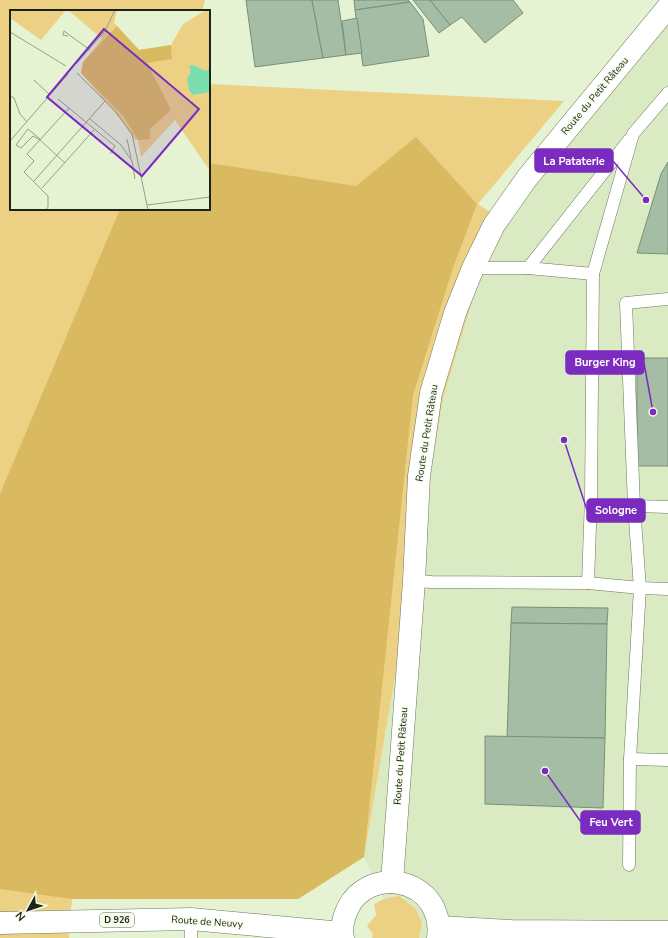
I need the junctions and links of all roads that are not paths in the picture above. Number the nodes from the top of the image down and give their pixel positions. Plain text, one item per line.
1 (668, 7) edge
2 (668, 93) edge
3 (633, 134) junction
4 (473, 268) junction
5 (528, 268) junction
6 (592, 274) junction
7 (668, 299) edge
8 (634, 506) junction
9 (668, 507) edge
10 (414, 581) junction
11 (588, 583) junction
12 (640, 588) junction
13 (668, 589) edge
14 (630, 759) junction
15 (668, 760) edge
16 (629, 865) dead end
17 (392, 882) junction
18 (0, 923) edge
19 (191, 928) edge
20 (668, 932) edge
21 (439, 933) edge
22 (343, 935) edge
23 (644, 935) edge

1 - 4 street, Route du Petit Râteau
2 - 3 lane
3 - 5 lane
3 - 6 lane
4 - 5 lane
4 - 10 street, Route du Petit Râteau
5 - 6 lane
6 - 11 lane
7 - 8 lane
8 - 9 lane
8 - 12 lane
10 - 11 lane
10 - 17 street, Route du Petit Râteau
11 - 12 lane
12 - 13 lane
12 - 14 lane
14 - 15 lane
14 - 16 lane
17 - 21 street
17 - 22 street
18 - 19 street, Route de Neuvy / D 926
19 - 22 street, Route de Neuvy / D 926
20 - 23 street
21 - 23 street

